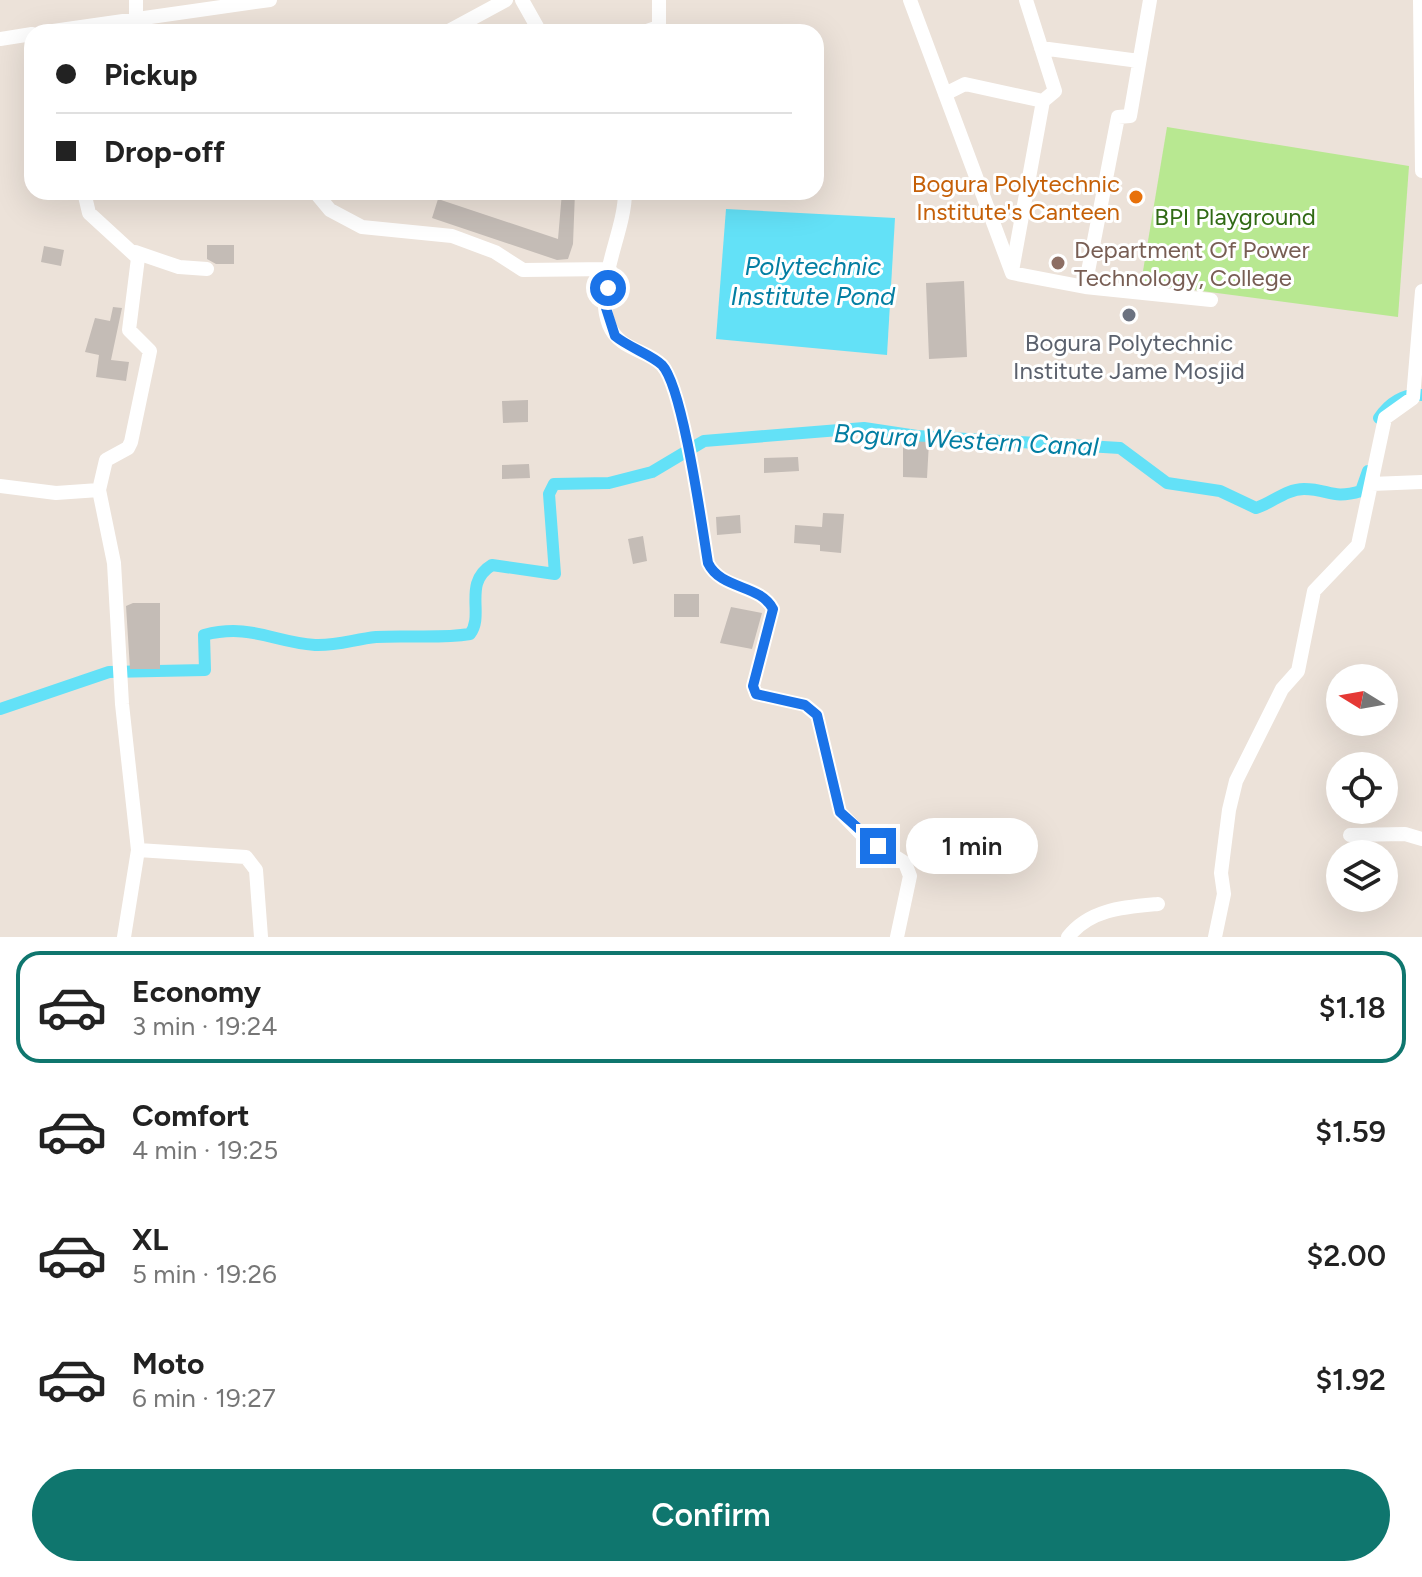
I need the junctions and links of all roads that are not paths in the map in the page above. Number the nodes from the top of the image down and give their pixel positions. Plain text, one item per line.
1 (136, 0) edge
2 (270, 0) edge
3 (506, 0) edge
4 (522, 0) edge
5 (659, 0) edge
6 (910, 0) edge
7 (1026, 0) edge
8 (1150, 0) edge
9 (1420, 0) edge
10 (486, 14) junction
11 (136, 19) junction
12 (111, 24) edge
13 (464, 24) edge
14 (484, 24) edge
15 (536, 24) edge
16 (659, 24) edge
17 (24, 35) edge
18 (0, 39) edge
19 (1041, 48) junction
20 (1139, 61) junction
21 (945, 94) junction
22 (1043, 101) junction
23 (1422, 171) edge
24 (86, 200) edge
25 (322, 200) edge
26 (623, 200) edge
27 (135, 252) junction
28 (207, 269) dead end
29 (610, 269) junction
30 (1012, 273) junction
31 (1085, 287) junction
32 (1422, 291) edge
33 (1211, 300) dead end
34 (1422, 482) edge
35 (1371, 484) junction
36 (0, 486) edge
37 (99, 490) junction
38 (1350, 835) dead end
39 (1422, 839) edge
40 (138, 850) junction
41 (1158, 904) dead end
42 (124, 937) edge
43 (261, 937) edge
44 (897, 937) edge
45 (1068, 937) edge
46 (1215, 937) edge

1 - 11 street
2 - 11 street
3 - 10 street
4 - 15 street
5 - 16 street
6 - 21 street
7 - 19 street
8 - 20 street
9 - 23 street
10 - 13 street
10 - 14 street
11 - 12 street
17 - 18 street
19 - 20 street
19 - 22 street
20 - 31 street
21 - 22 street
21 - 30 street
22 - 30 street
24 - 27 street
25 - 29 street
26 - 29 street
27 - 28 street
27 - 37 street
29 - 44 street
30 - 31 street
31 - 33 street
32 - 35 street
34 - 35 street
35 - 46 street
36 - 37 street
37 - 40 street
38 - 39 street
40 - 42 street
40 - 43 street
41 - 45 street

